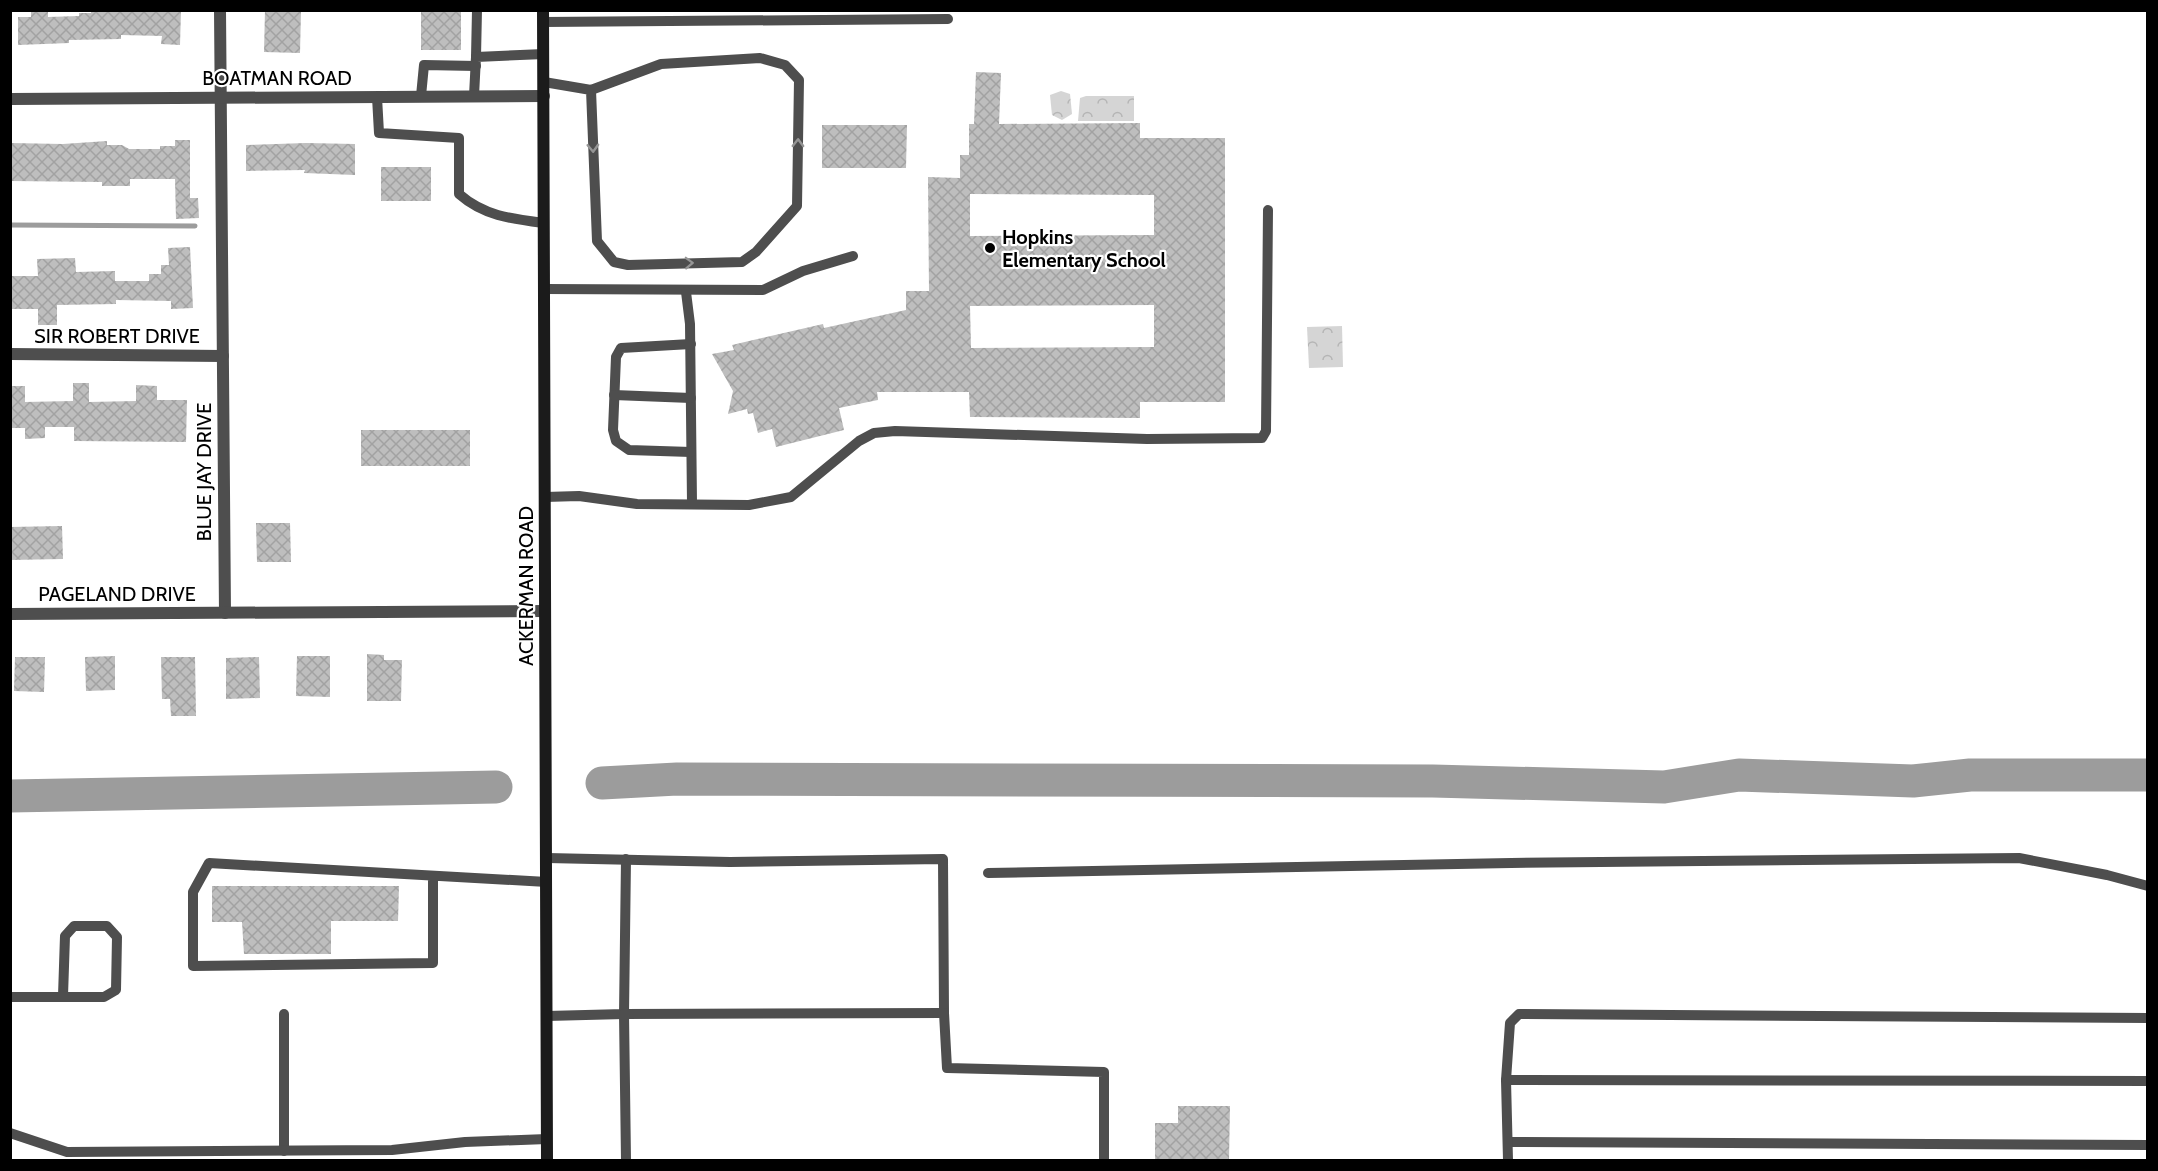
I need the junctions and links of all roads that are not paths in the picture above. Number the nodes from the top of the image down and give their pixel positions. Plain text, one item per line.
1 (220, 10) edge
2 (477, 10) edge
3 (797, 15) edge
4 (543, 16) edge
5 (948, 19) dead end
6 (544, 54) junction
7 (476, 61) junction
8 (544, 82) junction
9 (591, 90) junction
10 (422, 96) junction
11 (474, 96) junction
12 (544, 96) junction
13 (220, 97) junction
14 (377, 97) junction
15 (10, 99) edge
16 (1268, 210) dead end
17 (544, 223) junction
18 (853, 256) dead end
19 (544, 289) junction
20 (686, 292) junction
21 (691, 344) junction
22 (10, 354) edge
23 (223, 356) junction
24 (615, 395) junction
25 (691, 398) junction
26 (691, 452) junction
27 (545, 497) junction
28 (692, 503) junction
29 (545, 612) junction
30 (225, 613) junction
31 (10, 614) edge
32 (546, 858) junction
33 (626, 859) junction
34 (988, 873) dead end
35 (433, 876) junction
36 (546, 882) junction
37 (2148, 886) edge
38 (63, 996) junction
39 (10, 997) edge
40 (944, 1013) junction
41 (284, 1014) dead end
42 (624, 1014) junction
43 (547, 1016) junction
44 (2148, 1018) edge
45 (1506, 1080) junction
46 (2148, 1081) edge
47 (10, 1133) edge
48 (547, 1139) junction
49 (1508, 1142) junction
50 (2148, 1144) edge
51 (284, 1151) junction
52 (547, 1161) edge
53 (626, 1161) edge
54 (1104, 1161) edge
55 (1508, 1161) edge

1 - 13 street, BLUE JAY DRIVE
2 - 7 lane
3 - 4 lane
3 - 5 lane
4 - 6 street, ACKERMAN ROAD
6 - 7 lane
6 - 8 street, ACKERMAN ROAD
7 - 10 lane
7 - 11 lane
8 - 9 lane
8 - 12 street, ACKERMAN ROAD
9 -> 9 lane
10 - 11 street, BOATMAN ROAD
10 - 14 street, BOATMAN ROAD
11 - 12 street, BOATMAN ROAD
12 - 17 street, ACKERMAN ROAD
13 - 14 street, BOATMAN ROAD
13 - 15 street, BOATMAN ROAD
13 - 23 street, BLUE JAY DRIVE
14 - 17 lane
16 - 28 lane
17 - 19 street, ACKERMAN ROAD
18 - 20 lane
19 - 20 lane
19 - 27 street, ACKERMAN ROAD
20 - 21 lane
21 - 24 lane
21 - 25 lane
22 - 23 street, SIR ROBERT DRIVE
23 - 30 street, BLUE JAY DRIVE
24 - 25 lane
24 - 26 lane
25 - 26 lane
26 - 28 lane
27 - 28 lane
27 - 29 street, ACKERMAN ROAD
29 - 30 street
29 - 32 street, ACKERMAN ROAD
30 - 31 street, PAGELAND DRIVE
32 - 33 lane
32 - 36 street, ACKERMAN ROAD
33 - 40 lane
33 - 42 lane
34 - 37 lane
35 - 35 lane
35 - 36 lane
36 - 43 street, ACKERMAN ROAD
38 - 38 lane
38 - 39 lane
40 - 42 lane
40 - 54 lane
41 - 51 lane
42 - 43 lane
42 - 53 lane
43 - 48 street, ACKERMAN ROAD
44 - 45 lane
45 - 46 lane
45 - 49 lane
47 - 51 lane
48 - 51 lane
48 - 52 street, ACKERMAN ROAD
49 - 50 lane
49 - 55 lane

